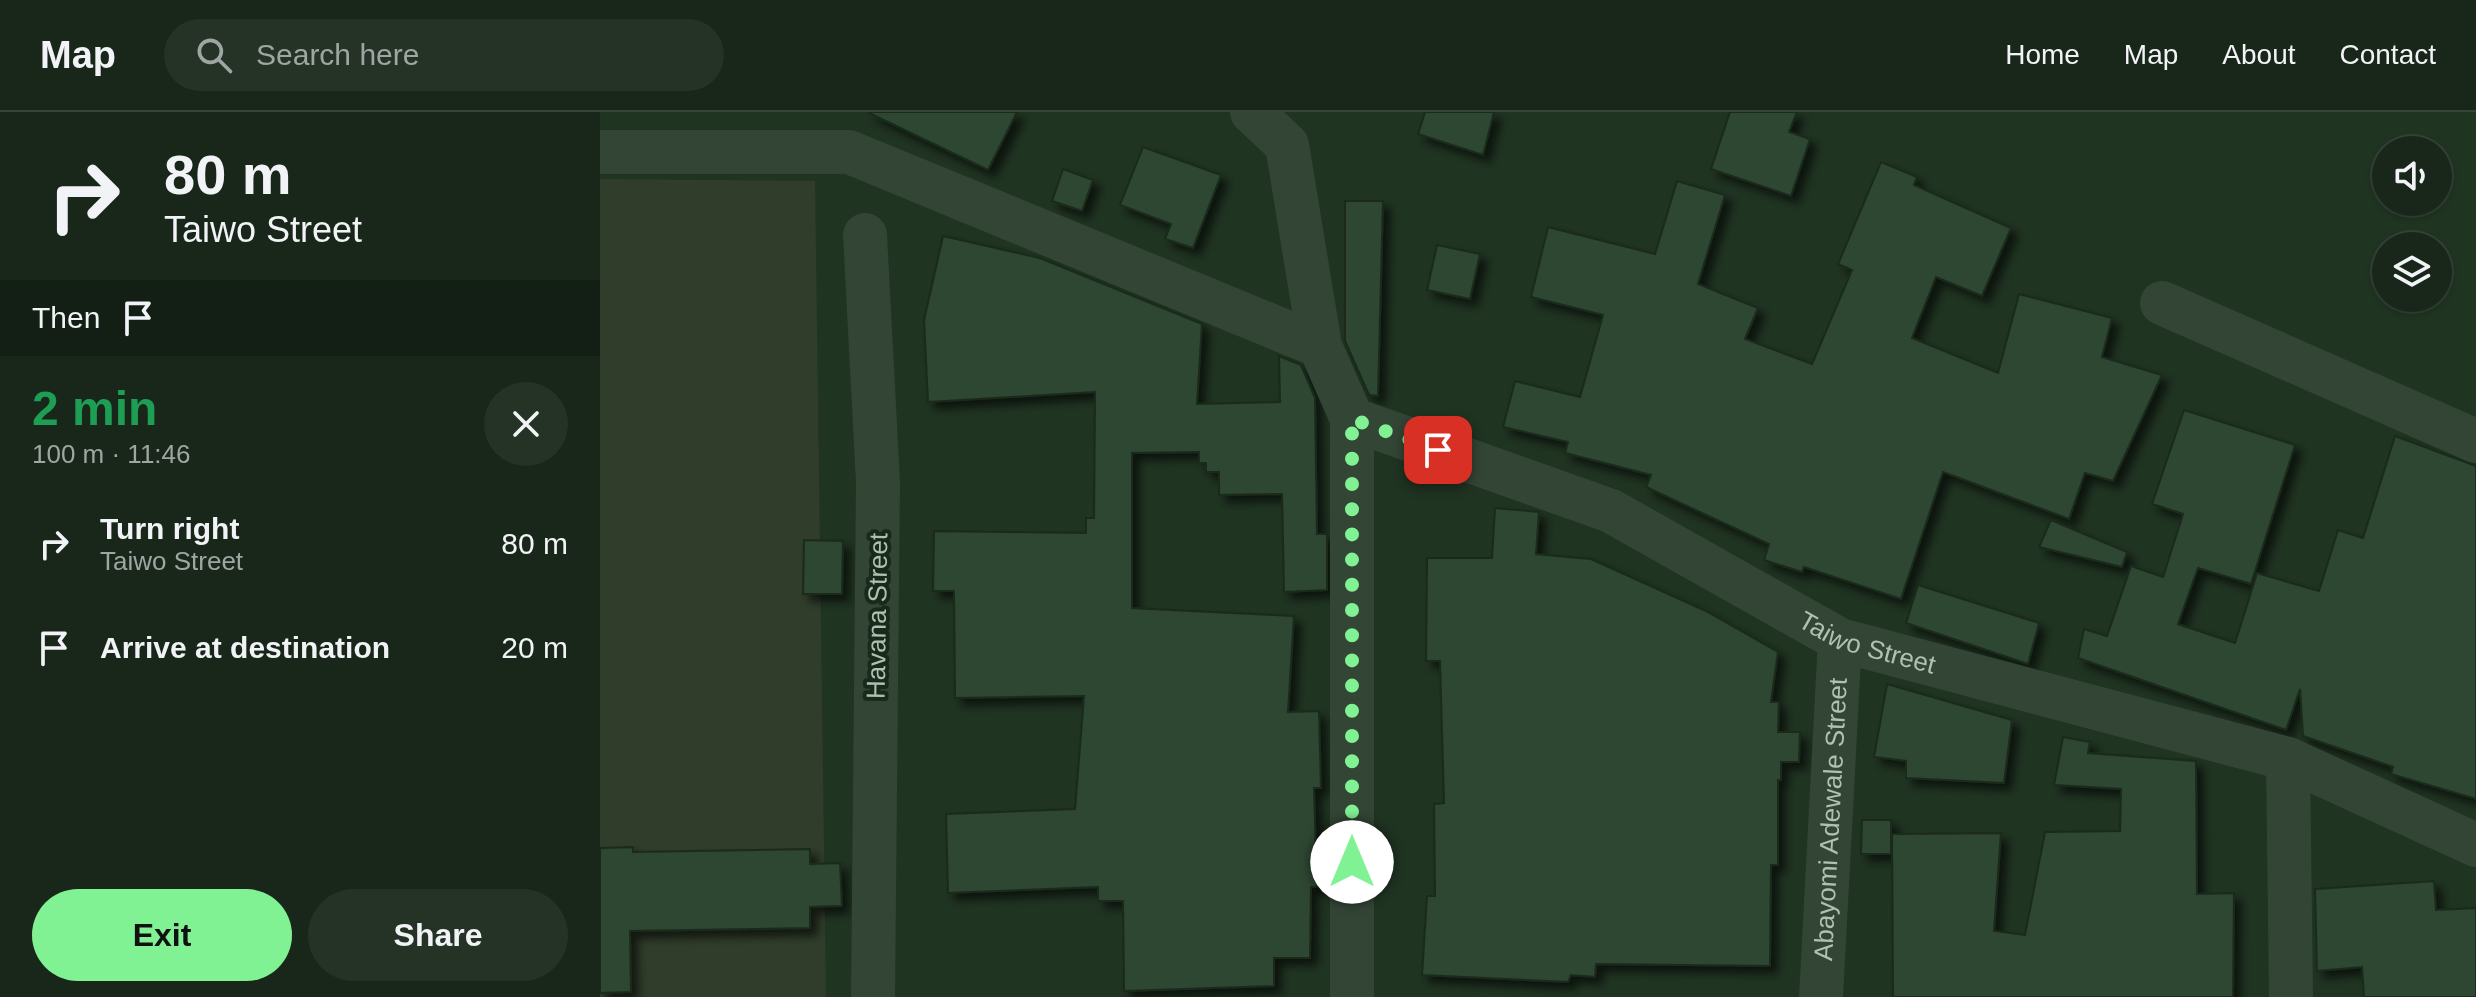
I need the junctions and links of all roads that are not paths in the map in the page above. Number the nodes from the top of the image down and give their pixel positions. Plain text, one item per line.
1 (1252, 112) edge
2 (600, 152) edge
3 (865, 235) dead end
4 (2162, 303) dead end
5 (1320, 346) junction
6 (1352, 419) junction
7 (2476, 441) edge
8 (1840, 640) junction
9 (2288, 759) junction
10 (2476, 845) edge
11 (873, 997) edge
12 (1352, 997) edge
13 (1821, 997) edge
14 (2291, 997) edge

1 - 5 street
2 - 5 street
3 - 11 street, Havana Street
4 - 7 street
5 - 6 street
6 - 8 street, Taiwo Street
6 - 12 street
8 - 9 street, Taiwo Street
8 - 13 street, Abayomi Adewale Street
9 - 10 street, Taiwo Street
9 - 14 street

